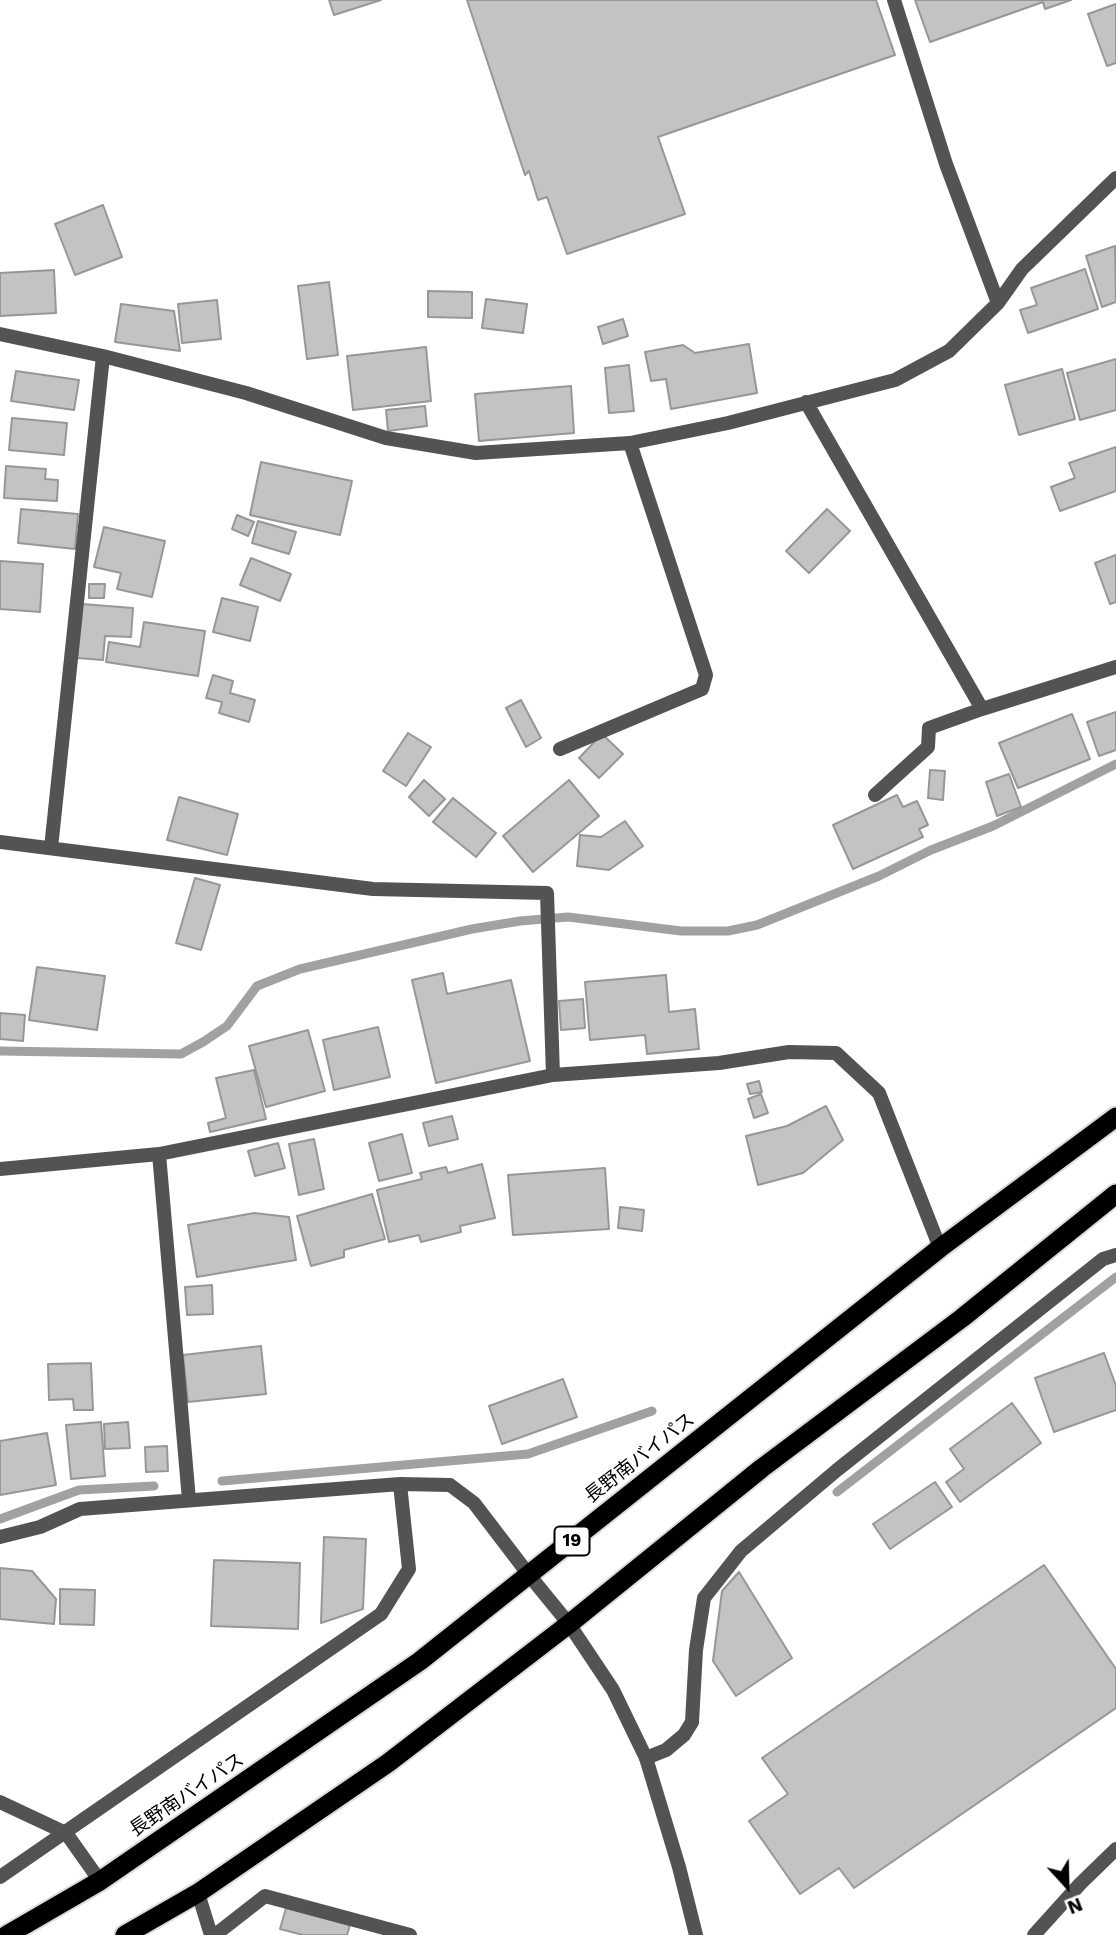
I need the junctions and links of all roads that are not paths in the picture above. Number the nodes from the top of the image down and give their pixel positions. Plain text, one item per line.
1 (894, 0) edge
2 (1116, 178) edge
3 (998, 303) junction
4 (0, 334) edge
5 (103, 356) junction
6 (806, 402) junction
7 (630, 443) junction
8 (1116, 667) edge
9 (982, 709) junction
10 (560, 749) dead end
11 (875, 795) dead end
12 (0, 842) edge
13 (51, 848) junction
14 (553, 1074) junction
15 (1116, 1117) edge
16 (159, 1154) junction
17 (0, 1169) edge
18 (1116, 1194) edge
19 (940, 1248) junction
20 (1116, 1255) edge
21 (400, 1484) junction
22 (189, 1500) junction
23 (0, 1537) edge
24 (529, 1575) junction
25 (569, 1624) junction
26 (646, 1758) junction
27 (0, 1802) edge
28 (66, 1833) junction
29 (1116, 1849) edge
30 (0, 1877) edge
31 (100, 1881) junction
32 (198, 1894) junction
33 (7, 1935) edge
34 (125, 1935) edge
35 (213, 1935) edge
36 (410, 1935) edge
37 (696, 1935) edge
38 (1034, 1935) edge

1 - 3 street
2 - 3 street
3 - 6 street
4 - 5 street
5 - 7 street
5 - 13 street
6 - 7 street
6 - 9 street
7 - 10 street
8 - 9 street
9 - 11 street
12 - 13 street
13 - 14 street
14 - 16 street
14 - 19 street
15 - 19 highway, 長野南バイパス / 19
16 - 17 street
16 - 22 street
18 - 25 highway
19 - 24 highway, 長野南バイパス / 19
20 - 26 street
21 - 22 street
21 - 24 street
21 - 28 street
22 - 23 street
24 - 25 street
24 - 31 highway, 長野南バイパス / 19
25 - 26 street
25 - 32 highway
26 - 37 street
27 - 28 street
28 - 30 street
28 - 31 street
29 - 38 street
31 - 33 highway, 長野南バイパス / 19
32 - 34 highway
32 - 35 street
35 - 36 street

